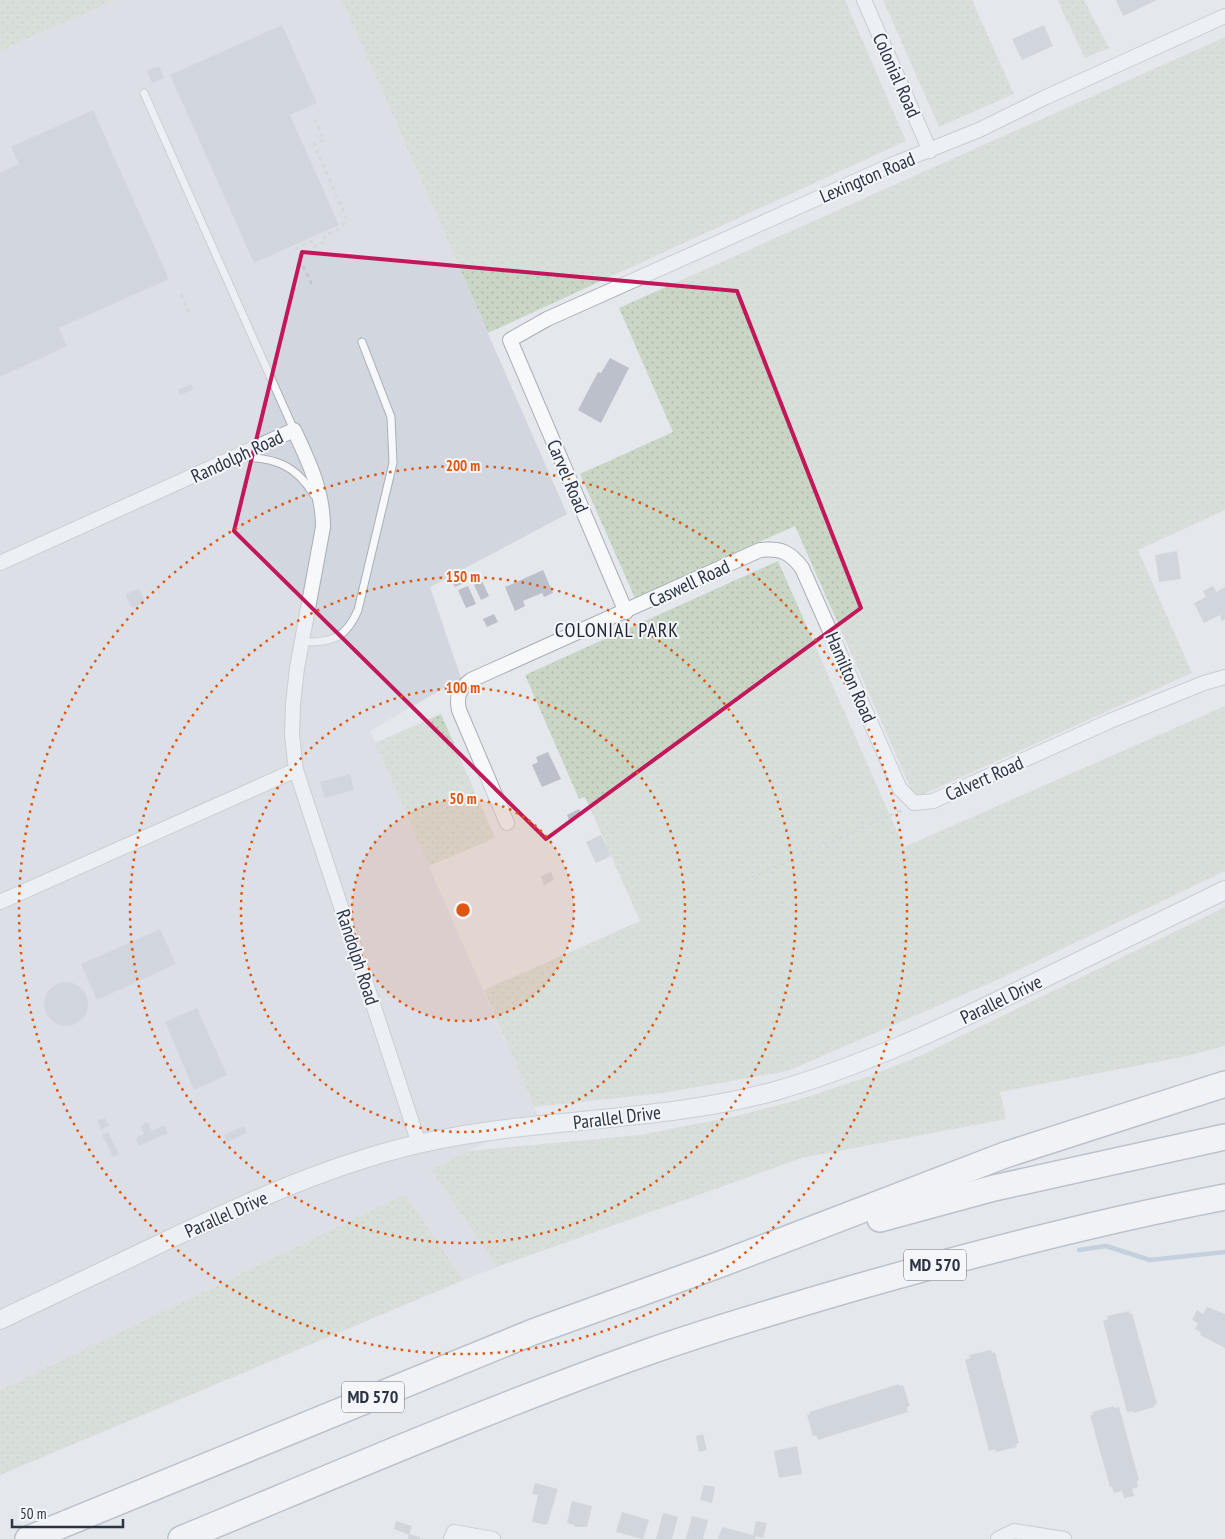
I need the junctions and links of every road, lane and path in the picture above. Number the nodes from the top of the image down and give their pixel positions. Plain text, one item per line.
1 (864, 0) edge
2 (1225, 16) edge
3 (144, 93) dead end
4 (315, 120) dead end
5 (930, 151) junction
6 (295, 248) dead end
7 (303, 266) dead end
8 (313, 287) dead end
9 (181, 294) dead end
10 (190, 316) dead end
11 (510, 340) joint
12 (362, 342) dead end
13 (294, 430) junction
14 (238, 456) junction
15 (322, 508) junction
16 (787, 552) joint
17 (0, 563) edge
18 (626, 612) junction
19 (302, 642) junction
20 (1225, 677) edge
21 (296, 770) junction
22 (914, 803) junction
23 (507, 823) dead end
24 (744, 881) dead end
25 (1225, 890) edge
26 (0, 902) edge
27 (1225, 1084) edge
28 (1225, 1137) edge
29 (419, 1144) junction
30 (1225, 1197) edge
31 (721, 1264) junction
32 (0, 1320) edge
33 (452, 1535) edge
34 (28, 1539) edge
35 (180, 1539) edge
36 (493, 1539) edge
37 (998, 1539) edge
38 (1064, 1539) edge

1 - 5 street, Colonial Road
2 - 5 street, Lexington Road
3 - 13 lane
4 - 6 path
5 - 11 street, Lexington Road
7 - 8 path
9 - 10 path
11 - 18 street, Carvel Road
12 - 19 lane
13 - 14 street, Randolph Road
13 - 15 street, Randolph Road
14 - 15 lane
14 - 17 street, Randolph Road
15 - 19 street, Randolph Road
16 - 18 street, Caswell Road
16 - 22 street, Hamilton Road
18 - 23 street, Caswell Road
19 - 21 street, Randolph Road
20 - 22 street, Calvert Road
21 - 26 street
21 - 29 street, Randolph Road
22 - 24 path
25 - 29 street, Parallel Drive
27 - 31 highway
28 - 31 highway, MD 570
29 - 32 street, Parallel Drive
30 - 35 highway, MD 570
31 - 34 highway, MD 570
33 - 36 street
37 - 38 street

